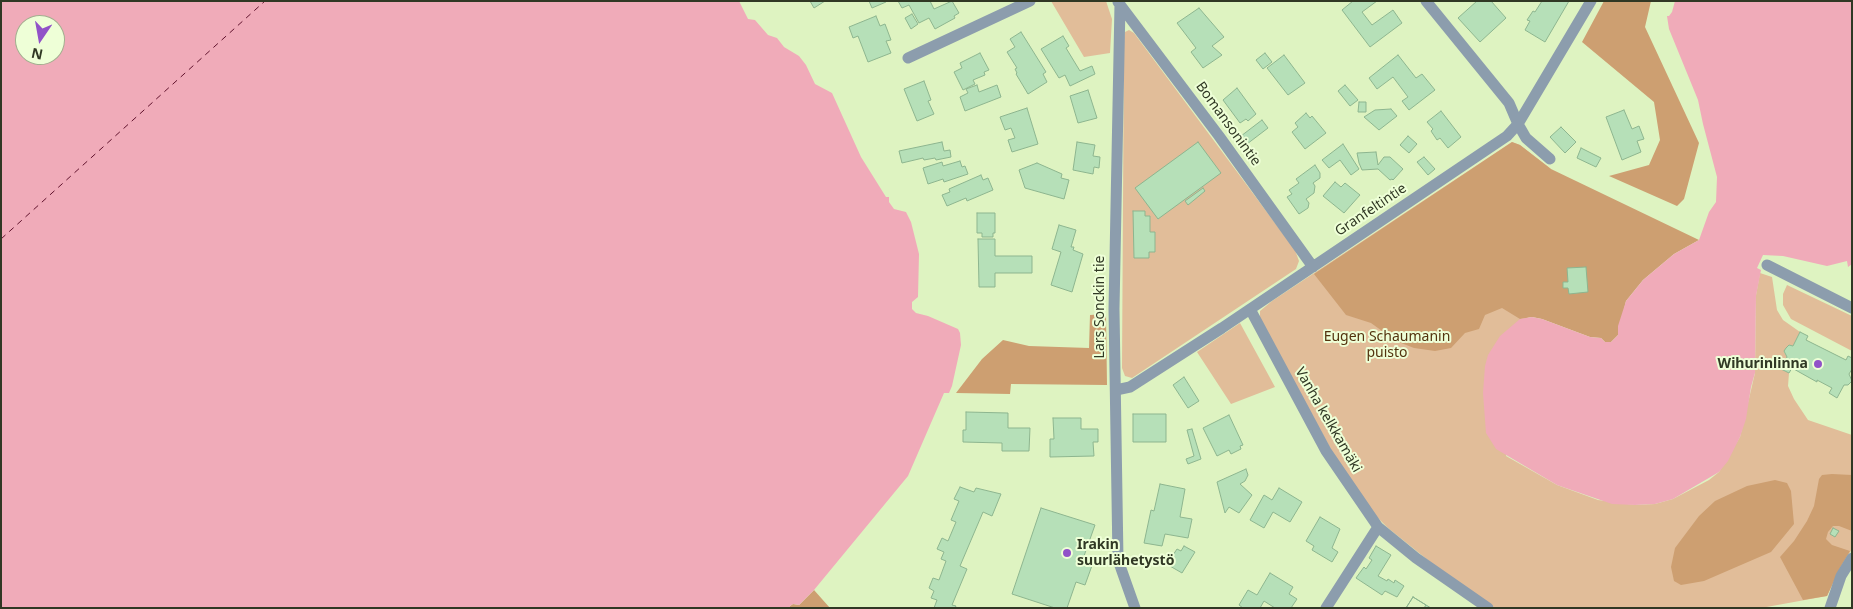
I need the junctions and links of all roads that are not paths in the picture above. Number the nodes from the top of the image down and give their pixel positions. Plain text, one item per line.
1 (1030, 1) edge
2 (1426, 1) edge
3 (1591, 1) edge
4 (1119, 3) edge
5 (908, 58) dead end
6 (1518, 124) junction
7 (1550, 159) dead end
8 (1767, 265) dead end
9 (1312, 267) junction
10 (1852, 308) edge
11 (1250, 309) junction
12 (1116, 390) junction
13 (1378, 527) junction
14 (1852, 558) edge
15 (1135, 608) edge
16 (1326, 608) edge
17 (1488, 608) edge
18 (1830, 608) edge

1 - 5 street
2 - 6 street
3 - 6 street, Granfeltintie
4 - 9 street, Bomansonintie
4 - 12 street, Lars Sonckin tie
6 - 7 street
6 - 9 street, Granfeltintie
8 - 10 street
9 - 11 street, Granfeltintie
11 - 12 street, Granfeltintie
11 - 13 street, Vanha kelkkamäki
12 - 15 street, Lars Sonckin tie
13 - 16 street
13 - 17 street, Vanha kelkkamäki
14 - 18 street

